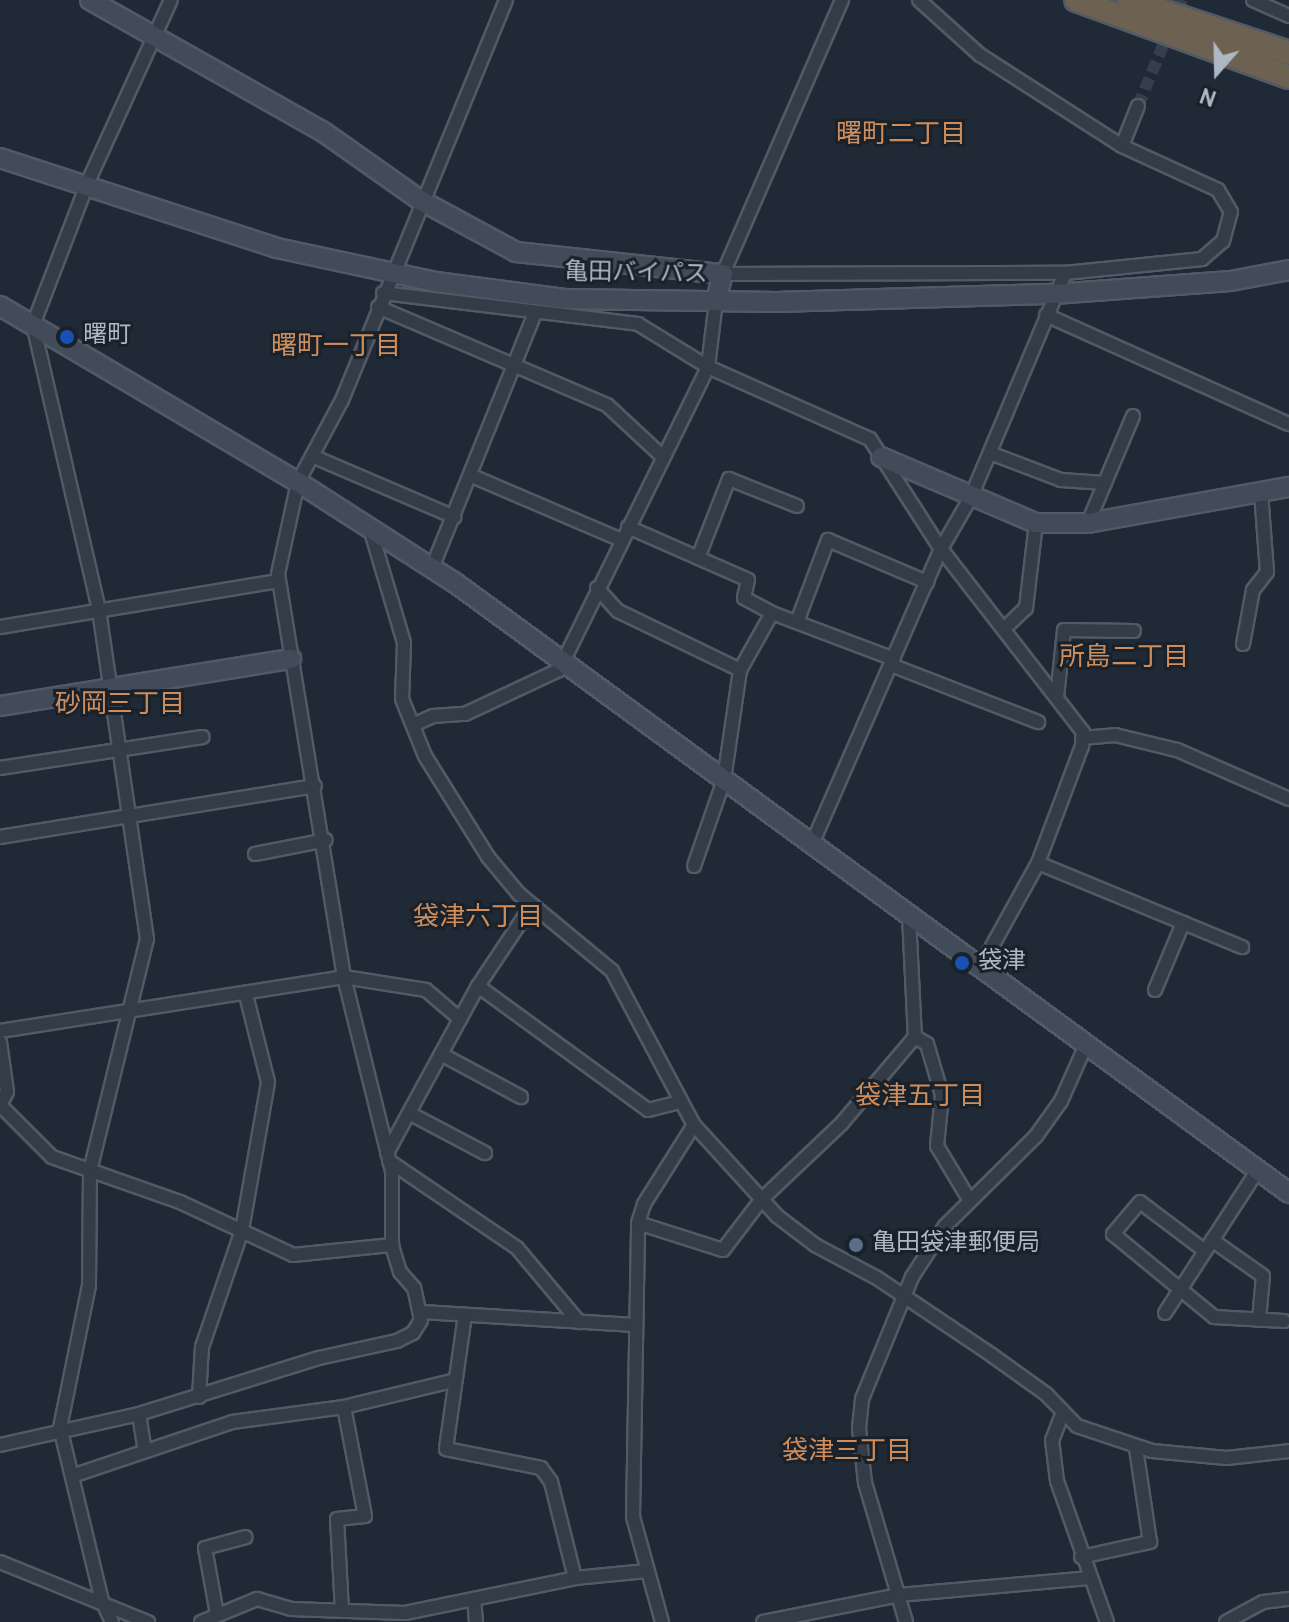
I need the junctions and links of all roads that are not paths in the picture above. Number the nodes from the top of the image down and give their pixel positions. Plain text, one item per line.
1 (90, 0) edge
2 (171, 0) edge
3 (506, 0) edge
4 (842, 0) edge
5 (919, 0) edge
6 (1076, 0) edge
7 (1129, 0) edge
8 (1253, 0) edge
9 (1289, 16) edge
10 (155, 37) junction
11 (1289, 53) edge
12 (1289, 77) edge
13 (1138, 106) tunnel mouth
14 (1122, 146) junction
15 (0, 158) edge
16 (87, 184) junction
17 (420, 200) junction
18 (1289, 270) edge
19 (391, 273) junction
20 (1065, 273) junction
21 (723, 274) junction
22 (383, 293) junction
23 (1054, 294) junction
24 (716, 301) junction
25 (0, 306) edge
26 (378, 307) junction
27 (535, 313) junction
28 (1046, 315) junction
29 (33, 325) junction
30 (515, 366) junction
31 (708, 367) junction
32 (1133, 416) dead end
33 (1289, 424) edge
34 (990, 453) junction
35 (312, 456) junction
36 (663, 457) junction
37 (881, 457) junction
38 (472, 476) junction
39 (298, 482) junction
40 (1105, 483) junction
41 (1289, 487) edge
42 (1261, 493) junction
43 (971, 497) junction
44 (797, 506) dead end
45 (454, 517) junction
46 (1036, 523) junction
47 (1088, 523) junction
48 (370, 527) junction
49 (628, 527) junction
50 (621, 540) junction
51 (941, 549) junction
52 (698, 558) junction
53 (432, 568) junction
54 (278, 581) junction
55 (927, 582) junction
56 (597, 588) junction
57 (99, 610) junction
58 (772, 613) junction
59 (797, 622) junction
60 (0, 627) edge
61 (1004, 629) junction
62 (1134, 631) dead end
63 (1243, 644) dead end
64 (291, 659) junction
65 (561, 659) junction
66 (892, 662) junction
67 (740, 670) junction
68 (113, 688) junction
69 (1057, 697) junction
70 (0, 706) edge
71 (1038, 722) dead end
72 (413, 725) junction
73 (203, 737) dead end
74 (1082, 738) junction
75 (118, 749) junction
76 (0, 768) edge
77 (724, 780) junction
78 (315, 786) junction
79 (1289, 799) edge
80 (133, 815) junction
81 (0, 837) edge
82 (326, 840) junction
83 (812, 844) junction
84 (255, 854) dead end
85 (1038, 863) junction
86 (694, 866) dead end
87 (532, 905) junction
88 (909, 916) junction
89 (1183, 923) junction
90 (1242, 947) dead end
91 (980, 968) junction
92 (344, 977) junction
93 (478, 986) junction
94 (1155, 990) dead end
95 (246, 995) junction
96 (127, 1011) junction
97 (460, 1019) junction
98 (0, 1031) edge
99 (915, 1037) junction
100 (0, 1042) edge
101 (1085, 1047) junction
102 (441, 1054) junction
103 (521, 1097) dead end
104 (680, 1102) junction
105 (0, 1105) edge
106 (409, 1113) junction
107 (694, 1125) junction
108 (485, 1153) dead end
109 (388, 1157) junction
110 (1258, 1170) junction
111 (90, 1171) junction
112 (1289, 1193) edge
113 (762, 1199) junction
114 (970, 1201) junction
115 (638, 1223) junction
116 (242, 1230) junction
117 (392, 1245) junction
118 (1209, 1246) junction
119 (1182, 1287) junction
120 (902, 1298) junction
121 (422, 1312) junction
122 (1165, 1313) dead end
123 (465, 1315) junction
124 (1259, 1320) junction
125 (1284, 1321) dead end
126 (579, 1322) junction
127 (635, 1325) junction
128 (452, 1381) junction
129 (199, 1397) junction
130 (344, 1407) junction
131 (1063, 1412) junction
132 (139, 1414) junction
133 (60, 1428) junction
134 (0, 1445) edge
135 (1136, 1448) junction
136 (145, 1451) junction
137 (1289, 1451) edge
138 (72, 1476) junction
139 (246, 1537) dead end
140 (1081, 1557) junction
141 (0, 1562) edge
142 (647, 1571) junction
143 (575, 1578) junction
144 (1088, 1578) junction
145 (899, 1595) junction
146 (474, 1599) junction
147 (1289, 1599) edge
148 (102, 1601) junction
149 (342, 1611) junction
150 (217, 1614) junction
151 (359, 1617) edge
152 (112, 1622) edge
153 (148, 1622) edge
154 (201, 1622) edge
155 (476, 1622) edge
156 (662, 1622) edge
157 (763, 1622) edge
158 (906, 1622) edge
159 (1107, 1622) edge
160 (1226, 1622) edge

1 - 10 street
2 - 10 street
3 - 17 street
4 - 21 street
5 - 14 street
6 - 12 highway
7 - 11 highway
8 - 9 street
10 - 16 street
10 - 17 street
13 - 14 street
14 - 20 street
15 - 16 street, 亀田バイパス
16 - 19 street, 亀田バイパス
16 - 29 street
17 - 19 street
17 - 21 street
18 - 23 street, 亀田バイパス
19 - 22 street
19 - 24 street, 亀田バイパス
20 - 21 street
20 - 23 street
21 - 24 street
22 - 26 street
22 - 27 street
23 - 24 street, 亀田バイパス
23 - 28 street
24 - 31 street
25 - 29 street
26 - 30 street
26 - 35 street
27 - 30 street
27 - 31 street
28 - 33 street
28 - 34 street
29 - 39 street
29 - 57 street
30 - 36 street
30 - 38 street
31 - 36 street
31 - 37 street
32 - 40 street
34 - 40 street
34 - 43 street
35 - 39 street
35 - 45 street
36 - 49 street
37 - 43 street
37 - 51 street
38 - 45 street
38 - 50 street
39 - 48 street
39 - 54 street
40 - 47 street
41 - 42 street
42 - 47 street
42 - 63 street
43 - 46 street
43 - 51 street
44 - 52 street
45 - 53 street
46 - 47 street
46 - 61 street
48 - 53 street
48 - 72 street
49 - 50 street
49 - 52 street
50 - 56 street
51 - 55 street
51 - 61 street
52 - 58 street
53 - 65 street
54 - 57 street
54 - 64 street
55 - 59 street
55 - 66 street
56 - 65 street
56 - 67 street
57 - 60 street
57 - 68 street
58 - 59 street
58 - 67 street
59 - 66 street
61 - 69 street
62 - 69 street
64 - 68 street
64 - 78 street
65 - 72 street
65 - 77 street
66 - 71 street
66 - 83 street
67 - 77 street
68 - 70 street
68 - 75 street
69 - 74 street
72 - 87 street
73 - 75 street
74 - 79 street
74 - 85 street
75 - 76 street
75 - 80 street
77 - 83 street
77 - 86 street
78 - 80 street
78 - 82 street
80 - 81 street
80 - 96 street
82 - 84 street
82 - 92 street
83 - 88 street
85 - 89 street
85 - 91 street
87 - 93 street
87 - 104 street
88 - 91 street
88 - 99 street
89 - 90 street
89 - 94 street
91 - 101 street
92 - 95 street
92 - 97 street
92 - 109 street
93 - 97 street
93 - 104 street
95 - 96 street
95 - 116 street
96 - 98 street
96 - 111 street
97 - 102 street
99 - 113 street
99 - 114 street
100 - 105 street
101 - 110 street
101 - 114 street
102 - 103 street
102 - 106 street
104 - 107 street
105 - 111 street
106 - 108 street
106 - 109 street
107 - 113 street
107 - 115 street
109 - 117 street
109 - 126 street
110 - 112 street
110 - 118 street
111 - 116 street
111 - 133 street
113 - 115 street
113 - 120 street
114 - 120 street
115 - 127 street
116 - 117 street
116 - 129 street
117 - 121 street
118 - 119 street
118 - 119 street
118 - 124 street
119 - 122 street
119 - 124 street
120 - 131 street
120 - 145 street
121 - 123 street
121 - 129 street
123 - 126 street
123 - 128 street
124 - 125 street
126 - 127 street
127 - 142 street
128 - 130 street
128 - 143 street
129 - 132 street
130 - 136 street
130 - 149 street
131 - 135 street
131 - 140 street
132 - 133 street
132 - 136 street
133 - 134 street
133 - 138 street
135 - 137 street
135 - 140 street
136 - 138 street
138 - 148 street
139 - 150 street
140 - 144 street
141 - 148 street
142 - 143 street
142 - 156 street
143 - 146 street
144 - 145 street
144 - 159 street
145 - 157 street
145 - 158 street
146 - 151 street
146 - 155 street
147 - 160 street
148 - 152 street
148 - 153 street
149 - 150 street
149 - 151 street
150 - 154 street

